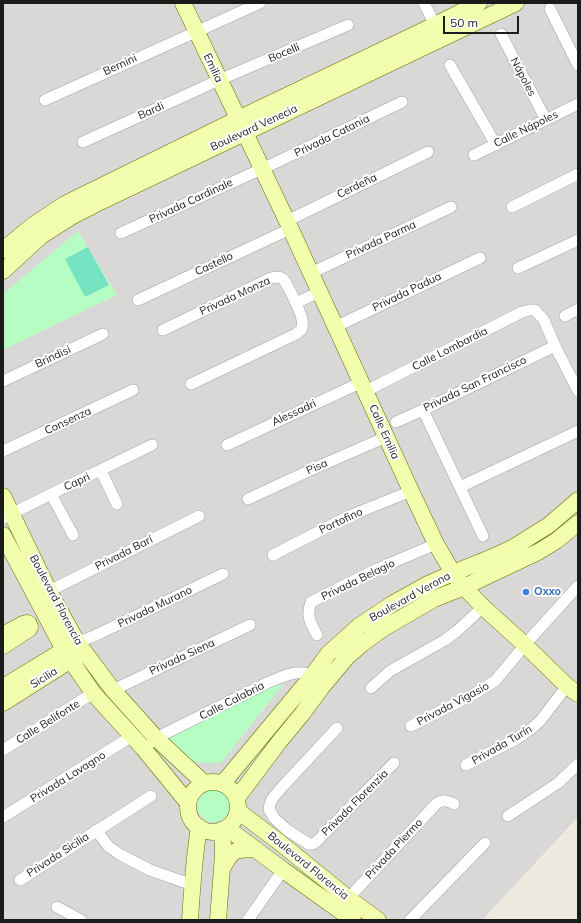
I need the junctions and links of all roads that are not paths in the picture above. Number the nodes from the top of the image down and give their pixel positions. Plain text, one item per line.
1 (183, 3) edge
2 (260, 3) edge
3 (424, 3) edge
4 (479, 3) edge
5 (516, 3) edge
6 (550, 10) dead end
7 (348, 25) dead end
8 (435, 25) junction
9 (196, 32) junction
10 (501, 34) dead end
11 (450, 65) dead end
12 (578, 65) edge
13 (219, 80) junction
14 (45, 100) dead end
15 (402, 102) dead end
16 (578, 104) edge
17 (546, 120) junction
18 (241, 126) junction
19 (83, 142) dead end
20 (496, 145) junction
21 (428, 152) dead end
22 (474, 155) dead end
23 (262, 169) junction
24 (578, 174) edge
25 (452, 207) dead end
26 (512, 207) dead end
27 (288, 225) junction
28 (121, 233) dead end
29 (578, 240) edge
30 (3, 250) edge
31 (480, 258) dead end
32 (518, 268) dead end
33 (3, 271) edge
34 (311, 273) junction
35 (319, 292) junction
36 (138, 300) dead end
37 (296, 303) junction
38 (578, 310) edge
39 (565, 316) dead end
40 (335, 327) junction
41 (163, 330) dead end
42 (103, 334) dead end
43 (555, 346) junction
44 (3, 381) edge
45 (191, 384) dead end
46 (364, 386) junction
47 (133, 390) dead end
48 (578, 390) edge
49 (423, 410) junction
50 (396, 422) dead end
51 (578, 431) edge
52 (386, 437) junction
53 (227, 444) dead end
54 (152, 445) dead end
55 (3, 451) edge
56 (101, 470) junction
57 (460, 487) junction
58 (411, 490) junction
59 (51, 494) junction
60 (3, 496) edge
61 (248, 499) dead end
62 (578, 500) edge
63 (117, 504) dead end
64 (7, 516) edge
65 (199, 516) dead end
66 (578, 523) edge
67 (3, 535) edge
68 (72, 536) dead end
69 (483, 536) dead end
70 (436, 544) junction
71 (273, 555) dead end
72 (453, 573) junction
73 (223, 574) dead end
74 (578, 586) edge
75 (464, 587) junction
76 (49, 591) junction
77 (482, 607) junction
78 (250, 625) dead end
79 (317, 635) dead end
80 (525, 645) junction
81 (77, 649) junction
82 (317, 681) junction
83 (3, 687) edge
84 (371, 688) dead end
85 (113, 690) junction
86 (572, 690) edge
87 (93, 693) junction
88 (3, 703) edge
89 (411, 726) dead end
90 (337, 728) dead end
91 (132, 736) junction
92 (156, 738) junction
93 (143, 748) junction
94 (3, 750) edge
95 (394, 763) dead end
96 (578, 764) edge
97 (466, 765) dead end
98 (204, 783) junction
99 (223, 783) junction
100 (151, 796) dead end
101 (188, 803) junction
102 (454, 804) dead end
103 (238, 805) junction
104 (508, 816) dead end
105 (3, 817) edge
106 (199, 827) junction
107 (224, 829) junction
108 (96, 830) junction
109 (283, 836) junction
110 (485, 843) dead end
111 (256, 849) junction
112 (222, 869) junction
113 (283, 870) junction
114 (20, 880) dead end
115 (192, 883) junction
116 (344, 904) junction
117 (57, 907) dead end
118 (81, 920) edge
119 (190, 920) edge
120 (218, 920) edge
121 (248, 920) edge
122 (353, 920) edge
123 (378, 920) edge
124 (410, 920) edge

1 - 9 street, Emilia
2 - 9 street, Bernini
3 - 8 street
4 - 8 street, Boulevard Venecia
5 - 18 street, Boulevard Venecia
6 - 12 street
7 - 13 street, Bocelli
8 - 18 street, Boulevard Venecia
9 - 13 street, Emilia
9 - 14 street, Bernini
10 - 17 street, Nápoles
11 - 20 street
13 - 18 street, Emilia
13 - 19 street, Bardi
15 - 23 street, Privada Catania
16 - 17 street, Calle Nápoles
17 - 20 street, Calle Nápoles
18 - 23 street, Calle Emilia
18 - 30 street, Boulevard Venecia
18 - 33 street, Boulevard Venecia
20 - 22 street, Calle Nápoles
21 - 27 street, Cerdeña
23 - 27 street, Calle Emilia
23 - 28 street, Privada Cardinale
24 - 26 street
25 - 34 street, Privada Parma
27 - 34 street, Calle Emilia
27 - 36 street, Castello
29 - 32 street
31 - 40 street, Privada Padua
34 - 35 street, Calle Emilia
35 - 37 street
35 - 40 street, Calle Emilia
37 - 41 street, Privada Monza
37 - 45 street
38 - 39 street
40 - 46 street, Calle Emilia
42 - 44 street, Brindisi
43 - 46 street, Calle Lombardia
43 - 48 street
43 - 49 street, Privada San Francisco
46 - 52 street, Calle Emilia
46 - 53 street, Alessadri
47 - 55 street, Consenza
49 - 50 street, Privada San Francisco
49 - 57 street
51 - 57 street
52 - 58 street, Calle Emilia
52 - 61 street, Pisa
54 - 56 street, Capri
56 - 59 street, Capri
56 - 63 street
57 - 69 street
58 - 70 street, Calle Emilia
58 - 71 street, Portofino
59 - 64 street, Capri
59 - 68 street
60 - 64 street, Boulevard Florencia
62 - 72 street, Boulevard Verona
64 - 76 street, Boulevard Florencia
65 - 76 street, Privada Barí
66 - 75 street, Boulevard Verona
67 - 81 street, Boulevard Florencia
70 - 72 street, Calle Emilia
70 - 79 street, Privada Belagio
72 - 75 street, Calle Emilia
72 - 82 street, Boulevard Verona
73 - 81 street, Privada Murano
74 - 80 street, Privada Vigasio
75 - 77 street, Calle Emilia
75 - 82 street, Boulevard Verona
76 - 81 street, Boulevard Florencia
77 - 80 street, Calle Emilia
77 - 84 street
78 - 85 street, Privada Siena
80 - 86 street, Calle Emilia
80 - 89 street, Privada Vigasio
81 - 83 street, Sicilia
81 - 85 street, Boulevard Florencia
81 - 87 street, Boulevard Florencia
81 - 88 street, Sicilia
82 - 92 street, Calle Calabria
82 - 99 street, Boulevard Verona
82 - 103 street, Boulevard Verona
85 - 92 street, Boulevard Florencia
86 - 97 street, Privada Turín
87 - 91 street, Boulevard Florencia
87 - 94 street, Calle Belifonte
90 - 109 street, Privada Florenzia
91 - 93 street, Boulevard Florencia
91 - 105 street, Privada Lavagno
92 - 93 street, Calle Calabria
92 - 98 street, Boulevard Florencia
93 - 101 street, Boulevard Florencia
95 - 109 street, Privada Florenzia
96 - 104 street
98 - 99 street
98 - 101 street
99 - 103 street
100 - 108 street, Privada Sicilia
101 - 106 street
102 - 116 street, Privada Plermo
103 - 107 street
103 - 109 street, Boulevard Florencia
106 - 107 street
106 - 115 street
107 - 111 street, Boulevard Florencia
107 - 112 street
108 - 114 street, Privada Sicilia
108 - 115 street, Privada Sicilia
109 - 116 street, Boulevard Florencia
110 - 124 street
111 - 112 street
111 - 113 street, Boulevard Florencia
112 - 120 street
113 - 116 street, Boulevard Florencia
113 - 121 street
115 - 119 street
116 - 122 street, Boulevard Florencia
116 - 123 street, Boulevard Florencia
117 - 118 street

